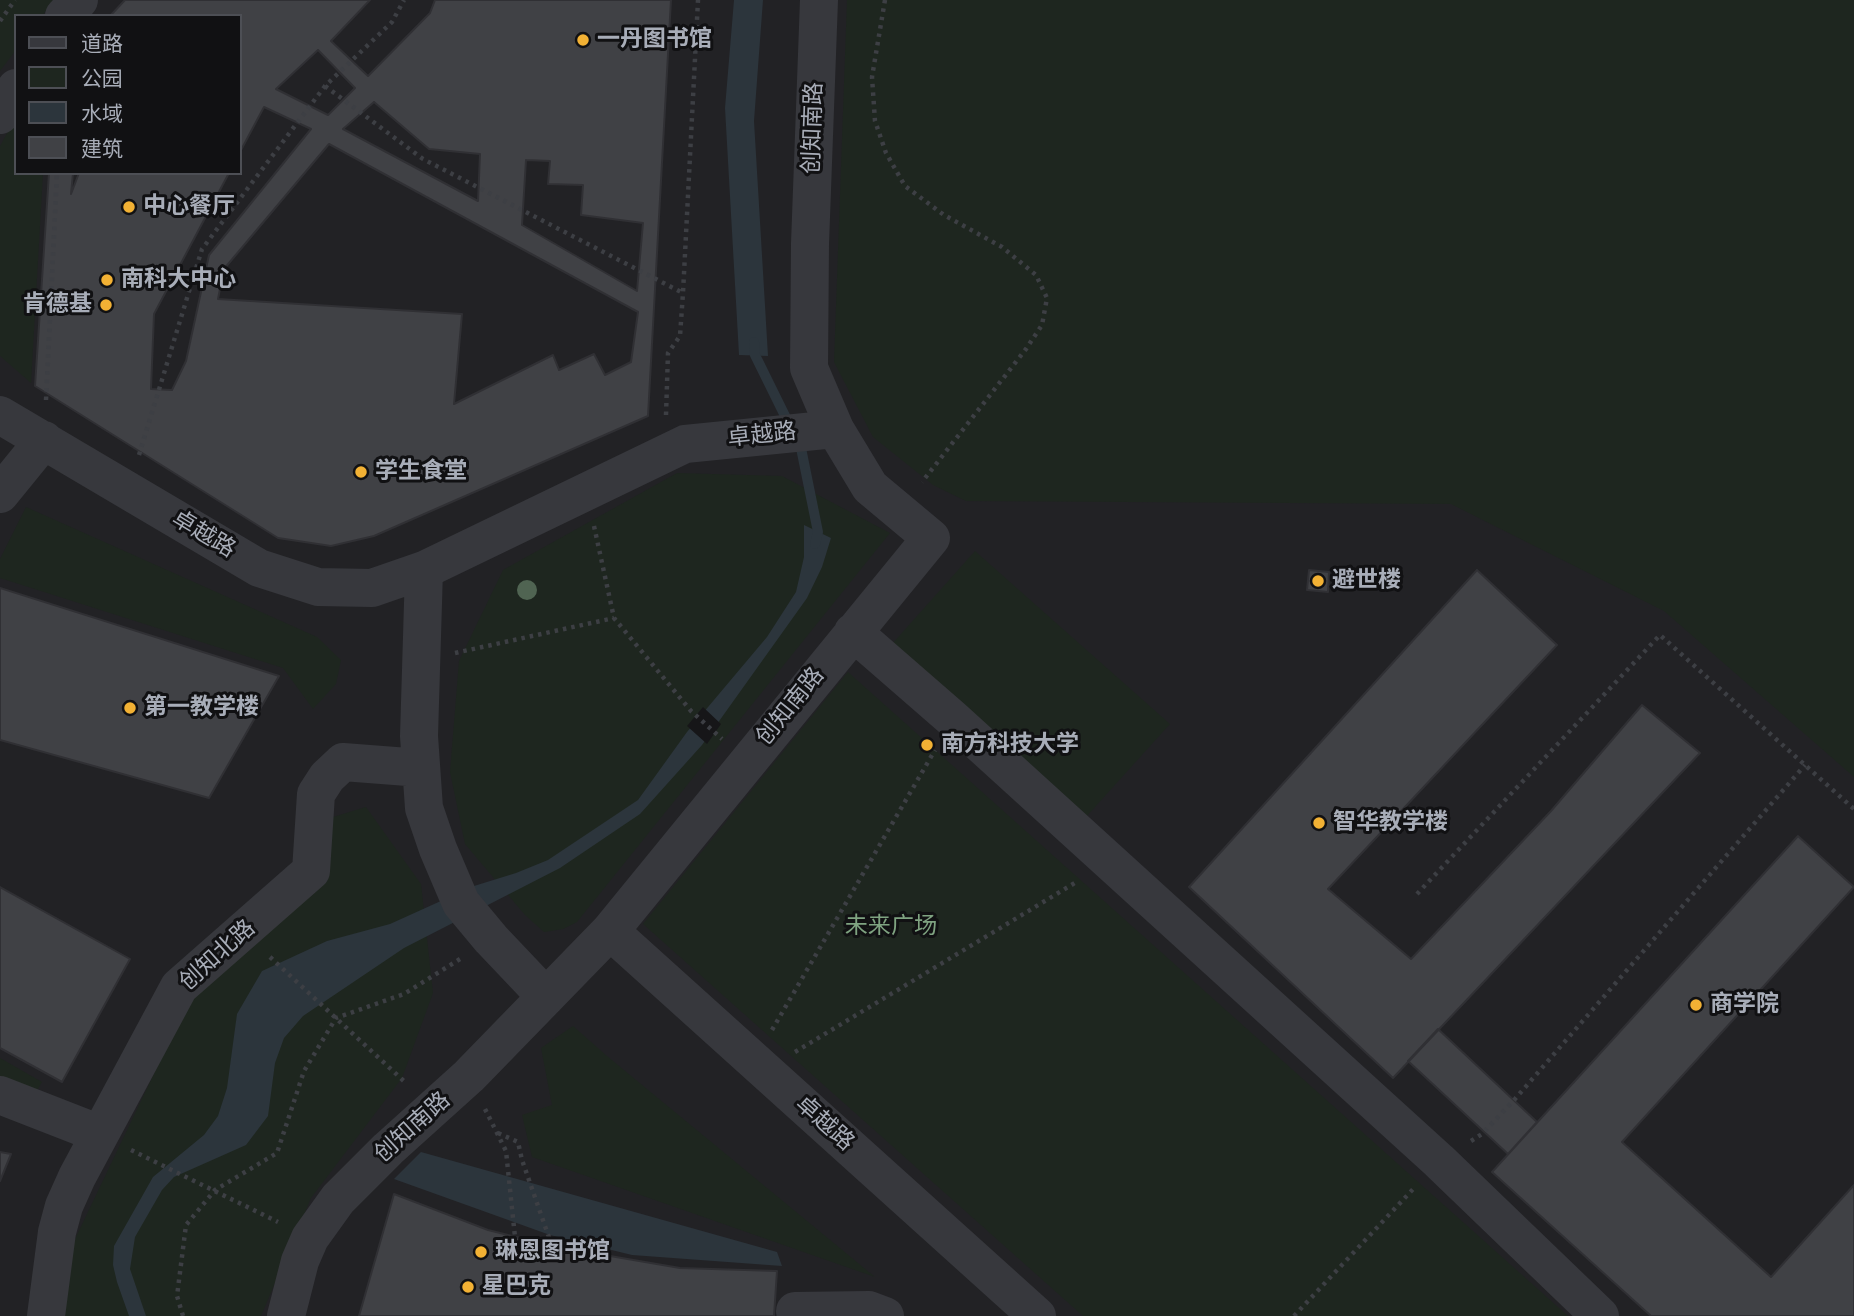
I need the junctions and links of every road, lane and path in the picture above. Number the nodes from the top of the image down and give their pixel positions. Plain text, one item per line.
1 (15, 0) edge
2 (79, 0) edge
3 (404, 0) edge
4 (698, 0) edge
5 (819, 0) edge
6 (886, 0) edge
7 (66, 14) edge
8 (0, 21) edge
9 (325, 86) junction
10 (14, 91) edge
11 (0, 115) edge
12 (57, 175) edge
13 (683, 293) junction
14 (666, 412) dead end
15 (0, 415) edge
16 (835, 429) junction
17 (44, 440) junction
18 (128, 490) junction
19 (587, 491) junction
20 (0, 494) edge
21 (900, 511) junction
22 (424, 570) junction
23 (614, 618) junction
24 (853, 632) junction
25 (420, 660) junction
26 (953, 719) junction
27 (718, 735) dead end
28 (1805, 765) junction
29 (421, 768) junction
30 (1854, 809) edge
31 (1110, 862) junction
32 (1417, 894) dead end
33 (610, 931) junction
34 (491, 939) junction
35 (268, 956) dead end
36 (547, 997) junction
37 (336, 1018) junction
38 (759, 1066) junction
39 (469, 1076) junction
40 (0, 1095) edge
41 (433, 1108) junction
42 (497, 1133) junction
43 (100, 1134) junction
44 (1439, 1161) junction
45 (153, 1162) dead end
46 (215, 1190) junction
47 (516, 1237) dead end
48 (310, 1238) junction
49 (552, 1246) dead end
50 (795, 1311) dead end
51 (46, 1316) edge
52 (183, 1316) edge
53 (286, 1316) edge
54 (885, 1316) edge
55 (1037, 1316) edge
56 (1294, 1316) edge
57 (1600, 1316) edge

1 - 8 path
2 - 7 street
3 - 9 path
4 - 13 path
5 - 16 street, 创知南路
6 - 21 path
9 - 13 path
9 - 18 path
10 - 11 street
12 - 17 path
13 - 14 path
15 - 17 street, 卓越路
16 - 19 street, 卓越路
16 - 21 street, 创知南路
17 - 18 street, 卓越路
17 - 20 street
18 - 22 street, 卓越路
19 - 22 street, 卓越路
19 - 23 path
21 - 24 street, 创知南路
22 - 25 street
23 - 25 path
23 - 27 path
24 - 26 street
24 - 33 street, 创知南路
25 - 29 street
26 - 31 street
26 - 38 path
28 - 30 path
28 - 32 path
28 - 44 path
29 - 34 street
29 - 43 street, 创知北路
31 - 38 path
31 - 44 street
33 - 36 street, 创知南路
33 - 38 street, 卓越路
34 - 36 street
34 - 37 path
35 - 37 path
36 - 39 street, 创知南路
37 - 41 path
37 - 46 path
38 - 55 street, 卓越路
39 - 41 street, 创知南路
39 - 42 path
40 - 43 street
41 - 48 street, 创知南路
42 - 47 path
42 - 49 path
43 - 51 street, 创知北路
44 - 56 path
44 - 57 street
45 - 46 path
46 - 48 path
46 - 52 path
48 - 53 street, 创知南路
50 - 54 street

